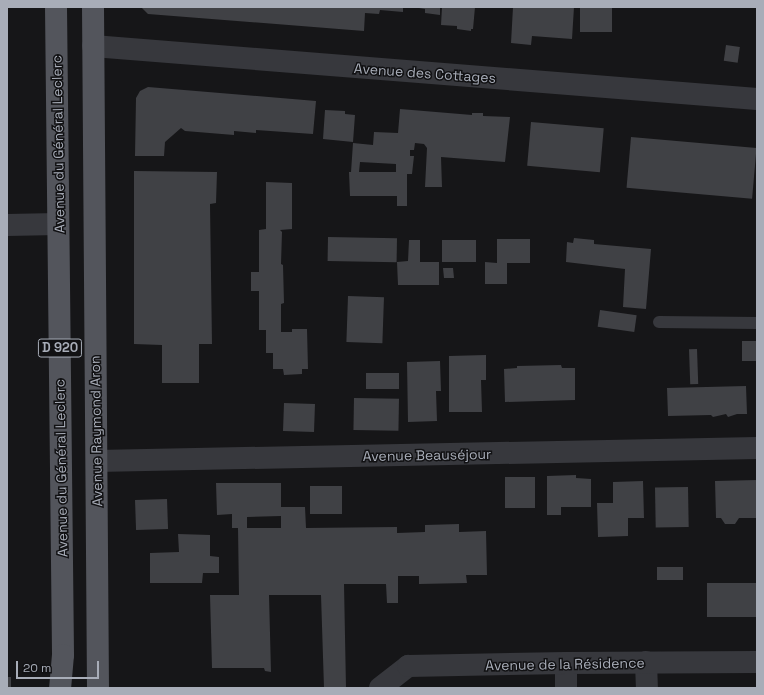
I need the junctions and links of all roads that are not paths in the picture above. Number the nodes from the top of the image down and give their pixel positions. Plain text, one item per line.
1 (56, 7) edge
2 (93, 7) edge
3 (93, 46) junction
4 (757, 99) edge
5 (58, 224) junction
6 (7, 225) edge
7 (658, 322) dead end
8 (757, 323) edge
9 (757, 448) edge
10 (97, 461) junction
11 (646, 662) junction
12 (757, 662) edge
13 (566, 663) junction
14 (60, 688) edge
15 (98, 688) edge
16 (380, 688) edge
17 (566, 688) edge
18 (647, 688) edge

1 - 5 main road, Avenue du Général Leclerc / D 920
2 - 3 main road, D 920
3 - 4 street, Avenue des Cottages
3 - 10 main road, Avenue Raymond Aron / D 920
5 - 6 street
5 - 14 main road, Avenue du Général Leclerc / D 920
7 - 8 lane
9 - 10 street, Avenue Beauséjour
10 - 15 main road, Avenue Raymond Aron / D 920
11 - 12 street, Avenue de la Résidence
11 - 13 street, Avenue de la Résidence
11 - 18 street
13 - 16 street, Avenue de la Résidence
13 - 17 street

